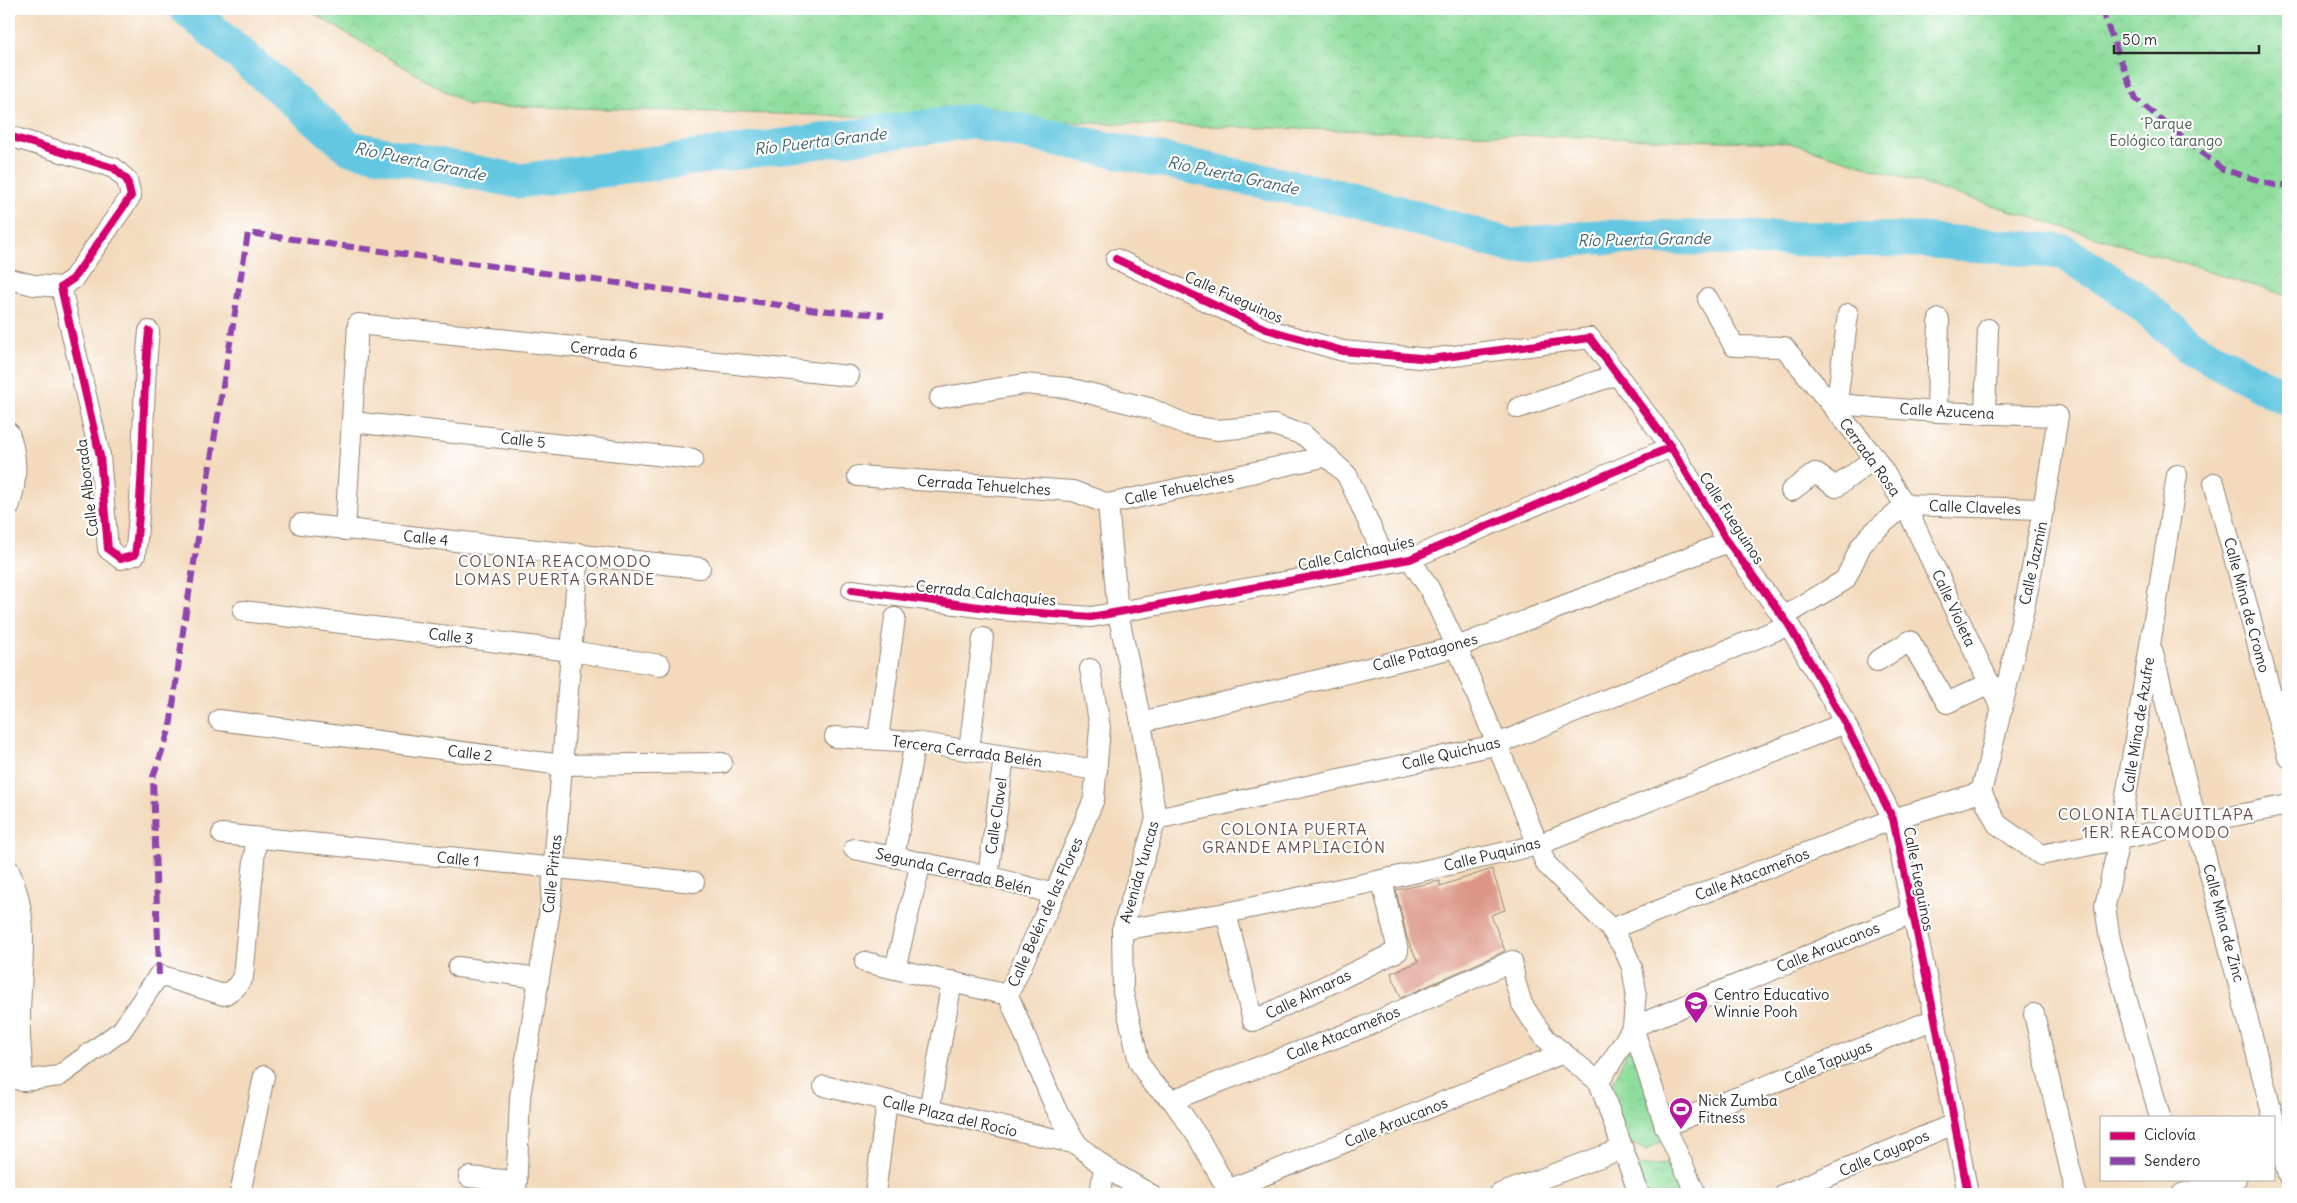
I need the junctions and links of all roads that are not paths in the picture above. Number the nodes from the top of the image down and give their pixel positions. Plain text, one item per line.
1 (9, 136) edge
2 (1116, 259) dead end
3 (9, 279) edge
4 (62, 287) junction
5 (1708, 299) dead end
6 (1848, 314) dead end
7 (1939, 319) dead end
8 (1988, 328) dead end
9 (149, 330) dead end
10 (1618, 374) junction
11 (849, 376) dead end
12 (940, 398) dead end
13 (1836, 407) junction
14 (1518, 408) dead end
15 (1938, 412) junction
16 (1985, 414) junction
17 (2058, 416) joint
18 (352, 422) junction
19 (9, 433) edge
20 (1672, 447) junction
21 (1328, 456) junction
22 (1875, 458) junction
23 (693, 459) dead end
24 (2177, 475) dead end
25 (858, 476) dead end
26 (2214, 483) dead end
27 (1791, 490) dead end
28 (1108, 504) junction
29 (1905, 505) junction
30 (9, 507) edge
31 (2044, 509) junction
32 (301, 524) dead end
33 (345, 530) junction
34 (1728, 542) junction
35 (579, 553) junction
36 (1410, 559) junction
37 (1387, 563) junction
38 (700, 568) dead end
39 (852, 590) dead end
40 (243, 612) dead end
41 (1118, 613) junction
42 (896, 618) dead end
43 (1786, 621) junction
44 (983, 638) dead end
45 (2151, 643) junction
46 (1457, 647) junction
47 (571, 651) junction
48 (1877, 661) dead end
49 (660, 665) dead end
50 (1090, 669) dead end
51 (1990, 683) junction
52 (2002, 710) junction
53 (219, 720) dead end
54 (1141, 722) junction
55 (1845, 723) junction
56 (836, 737) dead end
57 (878, 739) junction
58 (915, 742) junction
59 (1496, 745) junction
60 (969, 750) junction
61 (1004, 757) junction
62 (2288, 757) edge
63 (722, 763) dead end
64 (562, 765) junction
65 (1097, 770) junction
66 (1981, 792) junction
67 (2288, 806) edge
68 (1156, 819) junction
69 (1893, 819) junction
70 (2198, 823) junction
71 (222, 834) dead end
72 (256, 839) junction
73 (2119, 840) junction
74 (1538, 845) junction
75 (854, 849) dead end
76 (894, 857) junction
77 (921, 862) junction
78 (554, 869) junction
79 (9, 870) edge
80 (988, 876) junction
81 (1382, 880) junction
82 (694, 882) dead end
83 (1054, 894) junction
84 (1226, 913) junction
85 (1912, 913) junction
86 (1611, 929) junction
87 (1122, 930) junction
88 (865, 962) dead end
89 (458, 967) dead end
90 (895, 969) junction
91 (538, 978) junction
92 (952, 981) junction
93 (1008, 995) junction
94 (2034, 1014) dead end
95 (1935, 1019) junction
96 (1634, 1027) junction
97 (1563, 1053) junction
98 (264, 1076) dead end
99 (16, 1079) edge
100 (1599, 1082) junction
101 (824, 1086) dead end
102 (1172, 1100) junction
103 (887, 1101) junction
104 (929, 1111) junction
105 (2160, 1116) edge
106 (2271, 1116) edge
107 (1954, 1124) junction
108 (1665, 1126) junction
109 (2274, 1129) edge
110 (1077, 1144) junction
111 (1622, 1149) junction
112 (1104, 1167) junction
113 (2284, 1169) edge
114 (469, 1177) dead end
115 (2178, 1180) edge
116 (2232, 1180) edge
117 (517, 1187) edge
118 (1229, 1192) edge
119 (240, 1194) edge
120 (875, 1194) edge
121 (1100, 1194) edge
122 (1150, 1194) edge
123 (1500, 1194) edge
124 (1639, 1194) edge
125 (1696, 1194) edge
126 (1785, 1194) edge
127 (1968, 1194) edge
128 (2076, 1194) edge
129 (2182, 1194) edge

1 - 4 street
2 - 10 street, Calle Fueguinos
3 - 4 street
4 - 9 street, Calle Alborada
5 - 13 street, Cerrada Rosa
6 - 13 street
7 - 15 street
8 - 16 street
10 - 14 street
10 - 20 street, Calle Fueguinos
11 - 18 street, Cerrada 6
12 - 21 street
13 - 15 street, Calle Azucena
13 - 22 street, Cerrada Rosa
15 - 16 street, Calle Azucena
16 - 17 street, Calle Azucena
17 - 31 street, Calle Jazmín
18 - 23 street, Calle 5
18 - 33 street
19 - 30 street
20 - 34 street, Calle Fueguinos
20 - 36 street, Calle Calchaquíes
21 - 28 street, Calle Tehuelches
21 - 37 street
22 - 27 street
22 - 29 street, Cerrada Rosa
24 - 45 street, Calle Mina de Azufre
25 - 28 street, Cerrada Tehuelches
26 - 62 street, Calle Mina de Cromo
28 - 41 street, Calle Tehuelches
29 - 31 street, Calle Claveles
29 - 43 street, Calle Quichuas
29 - 51 street, Calle Violeta
31 - 52 street, Calle Jazmín
32 - 33 street, Calle 4
33 - 35 street, Calle 4
34 - 43 street, Calle Fueguinos
34 - 46 street, Calle Patagones
35 - 38 street, Calle 4
35 - 47 street, Calle Piritas
36 - 37 street, Calle Calchaquíes
36 - 46 street
37 - 41 street, Calle Calchaquíes
39 - 41 street, Cerrada Calchaquíes
40 - 47 street, Calle 3
41 - 54 street, Avenida Yuncas
42 - 57 street
43 - 55 street, Calle Fueguinos
43 - 59 street, Calle Quichuas
44 - 60 street
45 - 70 street, Calle Mina de Zinc
45 - 73 street, Calle Mina de Azufre
46 - 54 street, Calle Patagones
46 - 59 street
47 - 49 street, Calle 3
47 - 64 street, Calle Piritas
48 - 51 street
50 - 65 street, Calle Belén de las Flores
51 - 52 street, Calle Violeta
52 - 66 street, Calle Jazmín
53 - 64 street, Calle 2
54 - 68 street, Avenida Yuncas
55 - 69 street, Calle Fueguinos
55 - 74 street, Calle Puquinas
56 - 57 street, Tercera Cerrada Belén
57 - 58 street, Tercera Cerrada Belén
58 - 60 street, Tercera Cerrada Belén
58 - 76 street
59 - 68 street, Calle Quichuas
59 - 74 street
60 - 61 street, Tercera Cerrada Belén
61 - 65 street, Tercera Cerrada Belén
61 - 80 street, Calle Clavel
63 - 64 street, Calle 2
64 - 78 street, Calle Piritas
65 - 83 street, Calle Belén de las Flores
66 - 69 street, Calle Atacameños
66 - 73 street
67 - 70 street
68 - 87 street, Avenida Yuncas
69 - 85 street, Calle Fueguinos
69 - 86 street, Calle Atacameños
70 - 73 street
70 - 106 street, Calle Mina de Zinc
71 - 72 street, Calle 1
72 - 78 street, Calle 1
72 - 99 street
73 - 105 street, Calle Mina de Azufre
74 - 81 street, Calle Puquinas
74 - 86 street
75 - 76 street, Segunda Cerrada Belén
76 - 77 street, Segunda Cerrada Belén
77 - 80 street, Segunda Cerrada Belén
77 - 90 street
78 - 82 street, Calle 1
78 - 91 street, Calle Piritas
79 - 99 street
80 - 83 street, Segunda Cerrada Belén
81 - 84 street, Calle Puquinas
81 - 84 street, Calle Almaras
83 - 93 street, Calle Belén de las Flores
84 - 87 street, Calle Puquinas
85 - 95 street, Calle Fueguinos
85 - 96 street, Calle Araucanos
86 - 96 street
87 - 102 street, Avenida Yuncas
88 - 90 street
89 - 91 street
90 - 92 street
91 - 117 street, Calle Piritas
92 - 93 street
92 - 104 street
93 - 110 street, Calle Belén de las Flores
94 - 128 street
95 - 107 street, Calle Fueguinos
95 - 108 street, Calle Tapuyas
96 - 100 street
96 - 108 street
97 - 100 street
97 - 102 street, Calle Atacameños
97 - 118 street, Calle Araucanos
98 - 119 street
100 - 111 street
101 - 103 street, Calle Plaza del Rocío
102 - 118 street, Avenida Yuncas
103 - 104 street, Calle Plaza del Rocío
103 - 120 street
104 - 110 street, Calle Plaza del Rocío
107 - 126 street, Calle Cayapos
107 - 127 street, Calle Fueguinos
108 - 125 street
109 - 113 street, Calle Mina de Zinc
110 - 112 street, Calle Belén de las Flores
111 - 123 street
111 - 124 street
112 - 121 street
112 - 122 street, Calle Belén de las Flores
114 - 117 street
115 - 129 street
116 - 129 street

